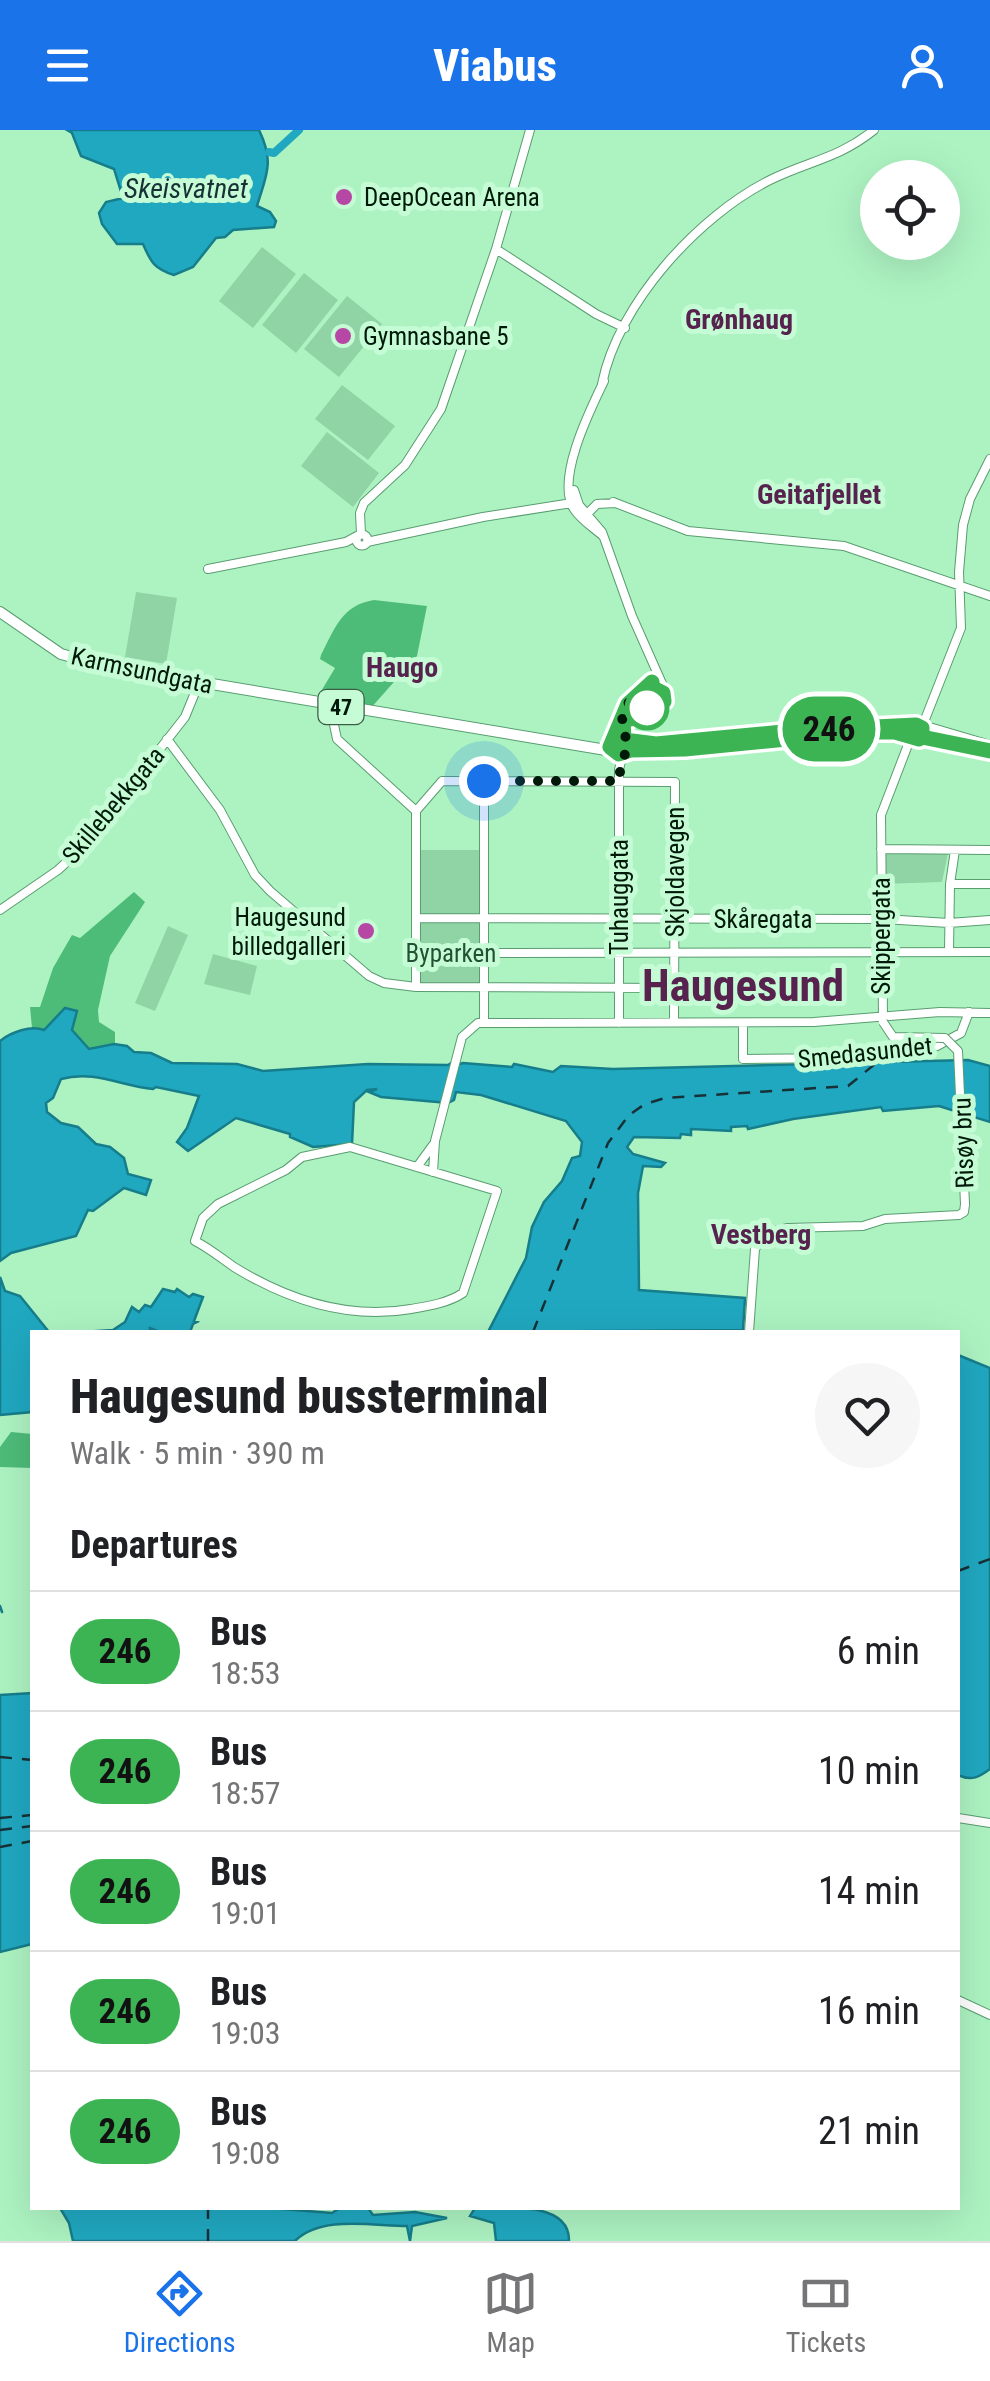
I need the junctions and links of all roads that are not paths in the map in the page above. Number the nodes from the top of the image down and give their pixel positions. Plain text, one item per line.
1 (530, 130) edge
2 (874, 130) edge
3 (496, 249) junction
4 (624, 330) junction
5 (990, 460) edge
6 (573, 502) junction
7 (587, 516) junction
8 (362, 539) junction
9 (208, 569) dead end
10 (960, 586) junction
11 (990, 596) edge
12 (0, 614) edge
13 (201, 681) junction
14 (337, 705) junction
15 (916, 732) junction
16 (168, 739) junction
17 (618, 746) junction
18 (990, 749) edge
19 (484, 781) junction
20 (619, 781) junction
21 (416, 811) junction
22 (881, 849) junction
23 (954, 850) junction
24 (990, 850) edge
25 (950, 884) junction
26 (990, 884) edge
27 (0, 910) edge
28 (416, 918) junction
29 (883, 918) junction
30 (483, 919) junction
31 (674, 919) junction
32 (619, 920) junction
33 (990, 920) edge
34 (949, 923) junction
35 (948, 952) junction
36 (990, 952) edge
37 (484, 953) junction
38 (674, 953) junction
39 (884, 953) junction
40 (619, 954) junction
41 (416, 987) junction
42 (484, 988) junction
43 (619, 988) junction
44 (674, 988) junction
45 (969, 1012) junction
46 (990, 1012) edge
47 (883, 1019) junction
48 (674, 1022) junction
49 (484, 1023) junction
50 (619, 1023) junction
51 (743, 1023) junction
52 (435, 1141) junction
53 (417, 1167) junction
54 (433, 1172) junction
55 (750, 1330) edge
56 (960, 1818) edge
57 (990, 1823) edge
58 (960, 2001) edge
59 (990, 2015) edge

1 - 3 street
2 - 4 street
3 - 4 street
3 - 8 street
4 - 6 street
5 - 10 street, Skippergata
6 - 7 street
6 - 8 street
7 - 10 street
7 - 17 street
8 - 9 street
10 - 11 street
10 - 15 street, Skippergata
12 - 13 main road, Karmsundgata / 47
13 - 14 main road, Karmsundgata / 47
13 - 16 street, Skillebekkgata
14 - 17 main road, Karmsundgata / 47
14 - 21 street
15 - 17 main road, Karmsundgata / 47
15 - 18 main road, Karmsundgata / 47
15 - 22 street, Skippergata
16 - 27 street, Skillebekkgata
16 - 41 street
17 - 20 street, Tuhauggata
19 - 20 street
19 - 21 street
19 - 30 street
20 - 31 street, Skjoldavegen
20 - 32 street, Tuhauggata
21 - 28 street
22 - 23 street
22 - 29 street, Skippergata
23 - 24 street
23 - 25 street
25 - 26 street
25 - 34 street
28 - 30 street, Skåregata
28 - 41 street
29 - 31 street, Skåregata
29 - 34 street, Skåregata
29 - 39 street, Skippergata
30 - 32 street, Skåregata
30 - 37 street
31 - 32 street, Skåregata
31 - 38 street, Skjoldavegen
32 - 40 street, Tuhauggata
33 - 34 street, Skåregata
34 - 35 street
35 - 36 street
35 - 39 street
37 - 40 street
37 - 42 street
38 - 39 street
38 - 40 street
38 - 44 street, Skjoldavegen
39 - 47 street, Skippergata
40 - 43 street, Tuhauggata
41 - 42 street
42 - 43 street
42 - 49 street
43 - 44 street
43 - 50 street, Tuhauggata
44 - 48 street, Skjoldavegen
45 - 46 street
45 - 47 street
45 - 51 street, Smedasundet
47 - 51 street
47 - 55 street, Risøy bru, bridge
48 - 50 street
48 - 51 street
49 - 50 street
49 - 52 street
52 - 53 street
52 - 54 street
53 - 54 street
53 - 54 street
56 - 57 street
58 - 59 street

